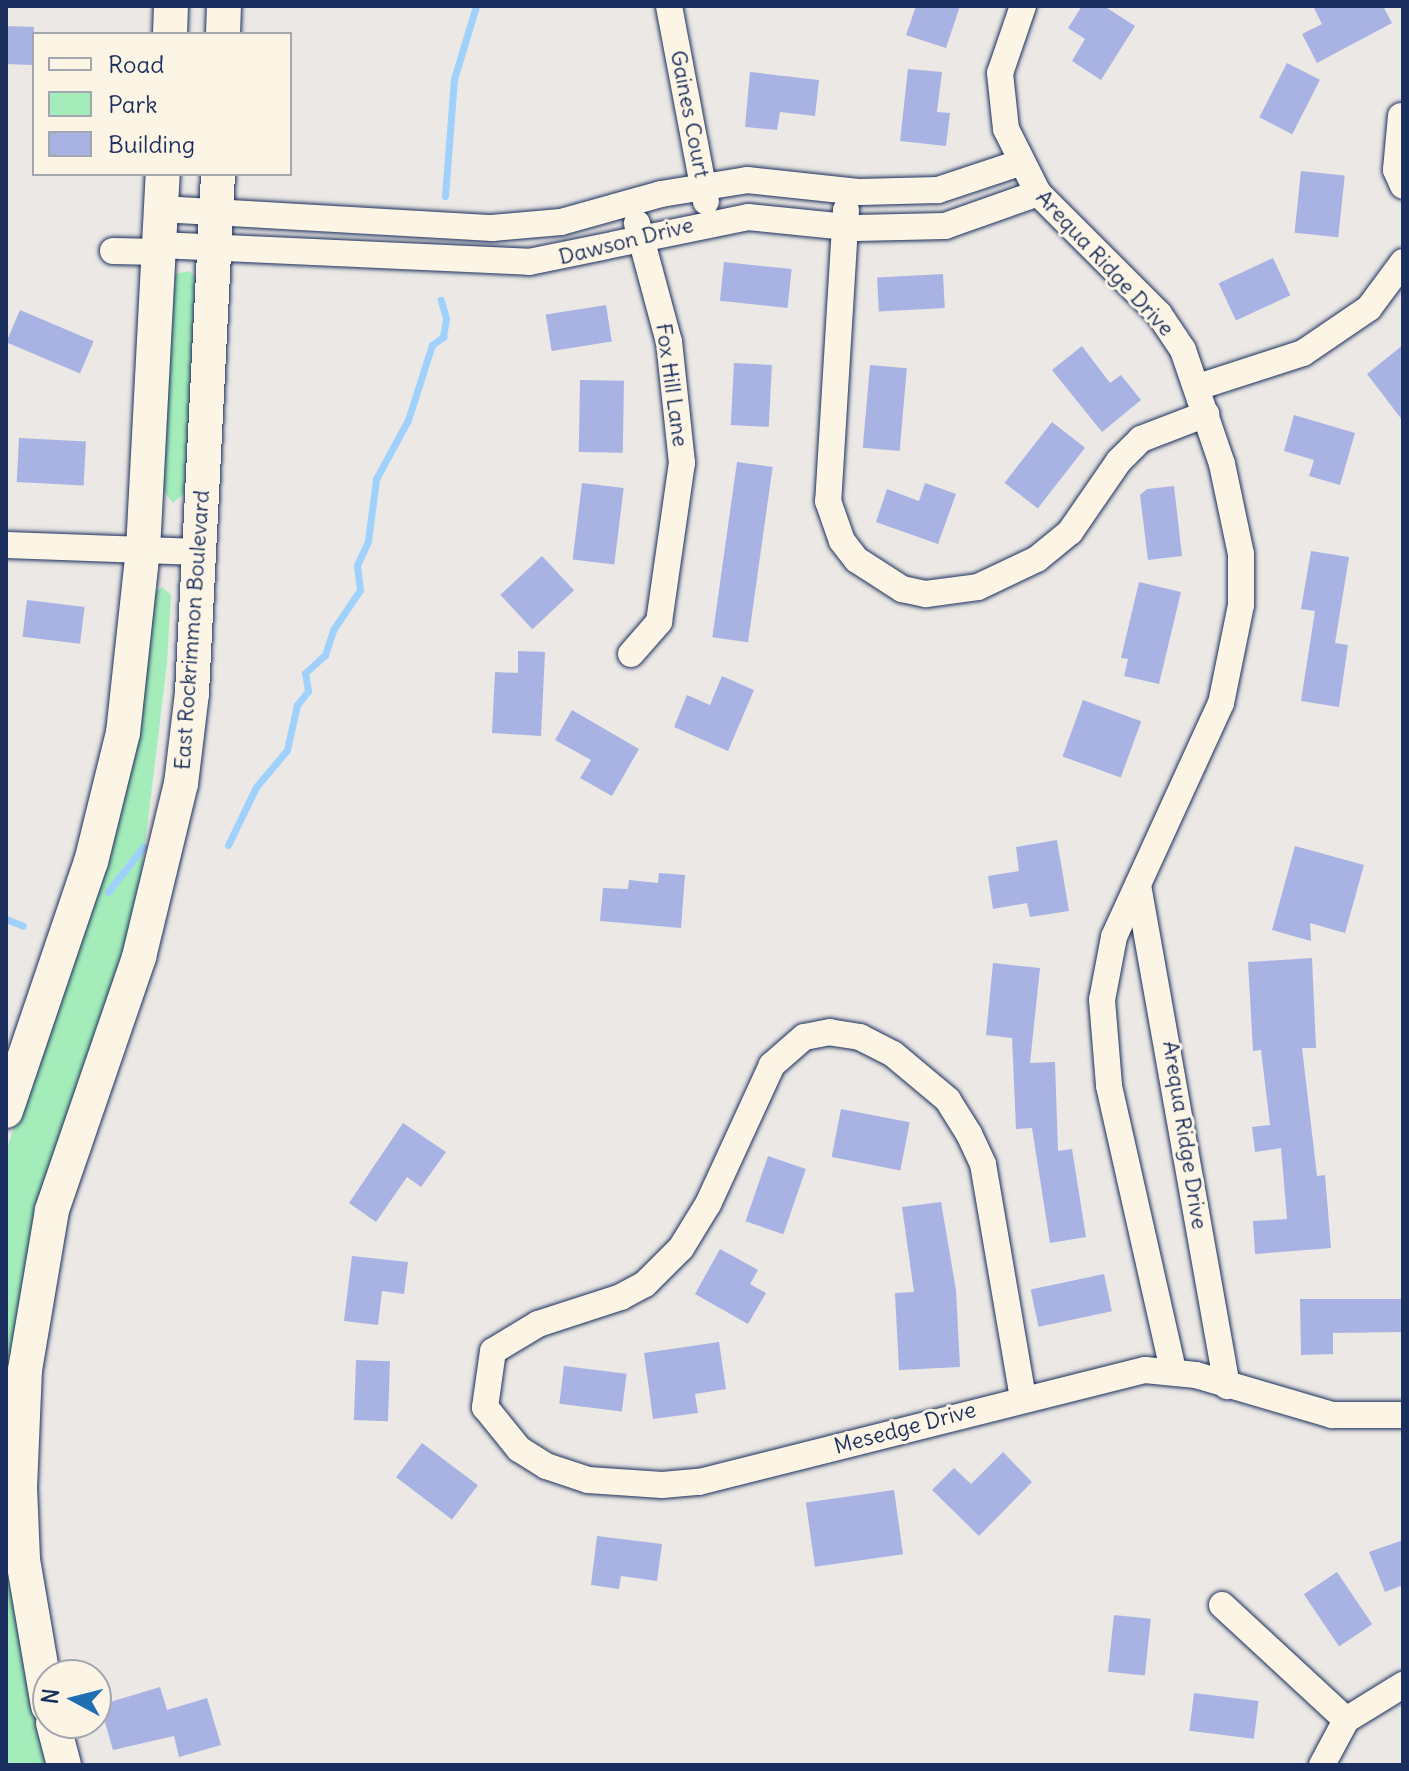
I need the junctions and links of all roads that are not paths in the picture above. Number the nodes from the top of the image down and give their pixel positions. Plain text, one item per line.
1 (171, 6) edge
2 (224, 6) edge
3 (669, 6) edge
4 (1023, 6) edge
5 (170, 32) edge
6 (223, 32) edge
7 (1401, 116) edge
8 (1019, 163) junction
9 (163, 176) edge
10 (218, 176) edge
11 (703, 186) junction
12 (1403, 186) edge
13 (848, 189) junction
14 (1038, 193) junction
15 (631, 203) junction
16 (161, 209) junction
17 (216, 211) junction
18 (709, 221) junction
19 (844, 226) junction
20 (642, 238) junction
21 (214, 248) junction
22 (159, 249) junction
23 (113, 251) dead end
24 (1403, 262) edge
25 (1198, 387) junction
26 (1206, 414) junction
27 (6, 545) edge
28 (143, 550) junction
29 (200, 552) junction
30 (631, 654) dead end
31 (1138, 885) junction
32 (6, 1111) edge
33 (1173, 1370) junction
34 (1227, 1386) junction
35 (1023, 1398) junction
36 (1403, 1415) edge
37 (1222, 1605) dead end
38 (40, 1659) edge
39 (1403, 1685) edge
40 (1346, 1720) junction
41 (57, 1739) edge
42 (64, 1765) edge
43 (1322, 1765) edge

1 - 5 main road
2 - 6 main road
3 - 11 street, Gaines Court
4 - 8 street, Arequa Ridge Drive
7 - 12 street
8 - 13 street, Dawson Drive
8 - 14 street, Arequa Ridge Drive
9 - 16 main road
10 - 17 main road, East Rockrimmon Boulevard
11 - 13 street, Dawson Drive
11 - 15 street, Dawson Drive
11 - 18 street, Gaines Court
13 - 19 street
14 - 19 street, Dawson Drive
14 - 25 street, Arequa Ridge Drive
15 - 17 street, Dawson Drive
15 - 20 street, Fox Hill Lane
16 - 17 street, Dawson Drive
16 - 22 main road
17 - 21 main road, East Rockrimmon Boulevard
18 - 19 street, Dawson Drive
18 - 20 street, Dawson Drive
19 - 26 street
20 - 21 street, Dawson Drive
20 - 30 street, Fox Hill Lane
21 - 22 street, Dawson Drive
21 - 29 main road, East Rockrimmon Boulevard
22 - 23 street, Dawson Drive
22 - 28 main road
24 - 25 street
25 - 26 street, Arequa Ridge Drive
26 - 31 street, Arequa Ridge Drive
27 - 28 street
28 - 29 street
28 - 32 main road
29 - 38 main road, East Rockrimmon Boulevard
31 - 33 street, Arequa Ridge Drive
31 - 34 street, Arequa Ridge Drive
33 - 34 street, Mesedge Drive
33 - 35 street, Mesedge Drive
34 - 36 street, Mesedge Drive
35 - 35 street, Mesedge Drive
37 - 40 street
39 - 40 street
40 - 43 street
41 - 42 main road

